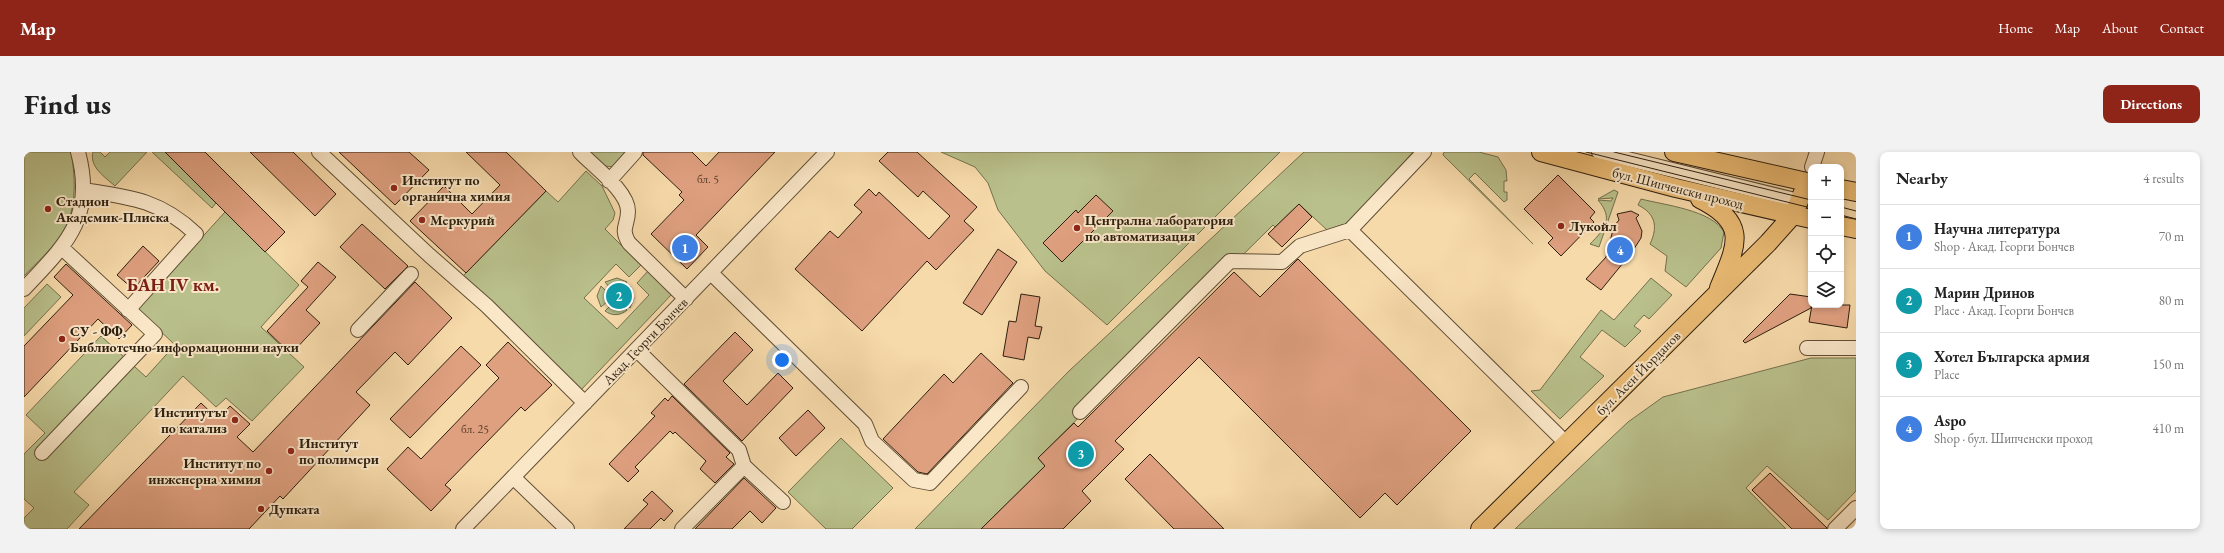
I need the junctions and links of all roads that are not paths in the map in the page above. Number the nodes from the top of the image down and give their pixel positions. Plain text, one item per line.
1 (78, 152) edge
2 (319, 152) edge
3 (580, 152) edge
4 (635, 152) edge
5 (827, 152) edge
6 (1424, 152) edge
7 (1542, 152) edge
8 (1600, 152) edge
9 (1674, 152) edge
10 (1817, 152) edge
11 (1814, 164) edge
12 (1808, 176) edge
13 (609, 181) junction
14 (1808, 181) edge
15 (1676, 188) junction
16 (83, 190) junction
17 (1844, 190) edge
18 (1856, 192) edge
19 (1796, 208) junction
20 (1808, 217) edge
21 (1844, 227) edge
22 (1856, 229) edge
23 (1350, 230) junction
24 (62, 248) junction
25 (711, 273) junction
26 (411, 274) dead end
27 (24, 289) edge
28 (1716, 294) junction
29 (686, 299) junction
30 (128, 310) junction
31 (358, 330) dead end
32 (1807, 348) dead end
33 (1856, 348) edge
34 (637, 350) junction
35 (1021, 387) dead end
36 (585, 403) junction
37 (1080, 412) dead end
38 (1567, 444) junction
39 (42, 453) dead end
40 (744, 466) junction
41 (513, 477) junction
42 (783, 502) dead end
43 (1855, 513) edge
44 (463, 529) edge
45 (567, 529) edge
46 (682, 529) edge
47 (1480, 529) edge
48 (1835, 529) edge

1 - 16 street
2 - 36 street
3 - 13 street
4 - 13 street
5 - 25 street, Акад. Георги Бончев
6 - 23 street
7 - 15 main road, бул. Шипченски проход
8 - 19 street
9 - 12 main road
10 - 11 street
13 - 29 street
14 - 19 main road, бул. Асен Йорданов
15 - 19 main road, бул. Шипченски проход
15 - 28 main road
16 - 24 street
16 - 30 street
17 - 18 main road
19 - 20 main road
19 - 28 main road, бул. Асен Йорданов
21 - 22 main road
23 - 37 street
23 - 38 street
24 - 27 street
24 - 30 street
25 - 29 street, Акад. Георги Бончев
25 - 35 street
26 - 31 street
28 - 38 main road, бул. Асен Йорданов
29 - 34 street, Акад. Георги Бончев
30 - 39 street
32 - 33 street
34 - 36 street, Акад. Георги Бончев
34 - 40 street
36 - 41 street, Акад. Георги Бончев
38 - 47 main road, бул. Асен Йорданов
40 - 42 street
40 - 46 street
41 - 44 street, Акад. Георги Бончев
41 - 45 street
43 - 48 street

